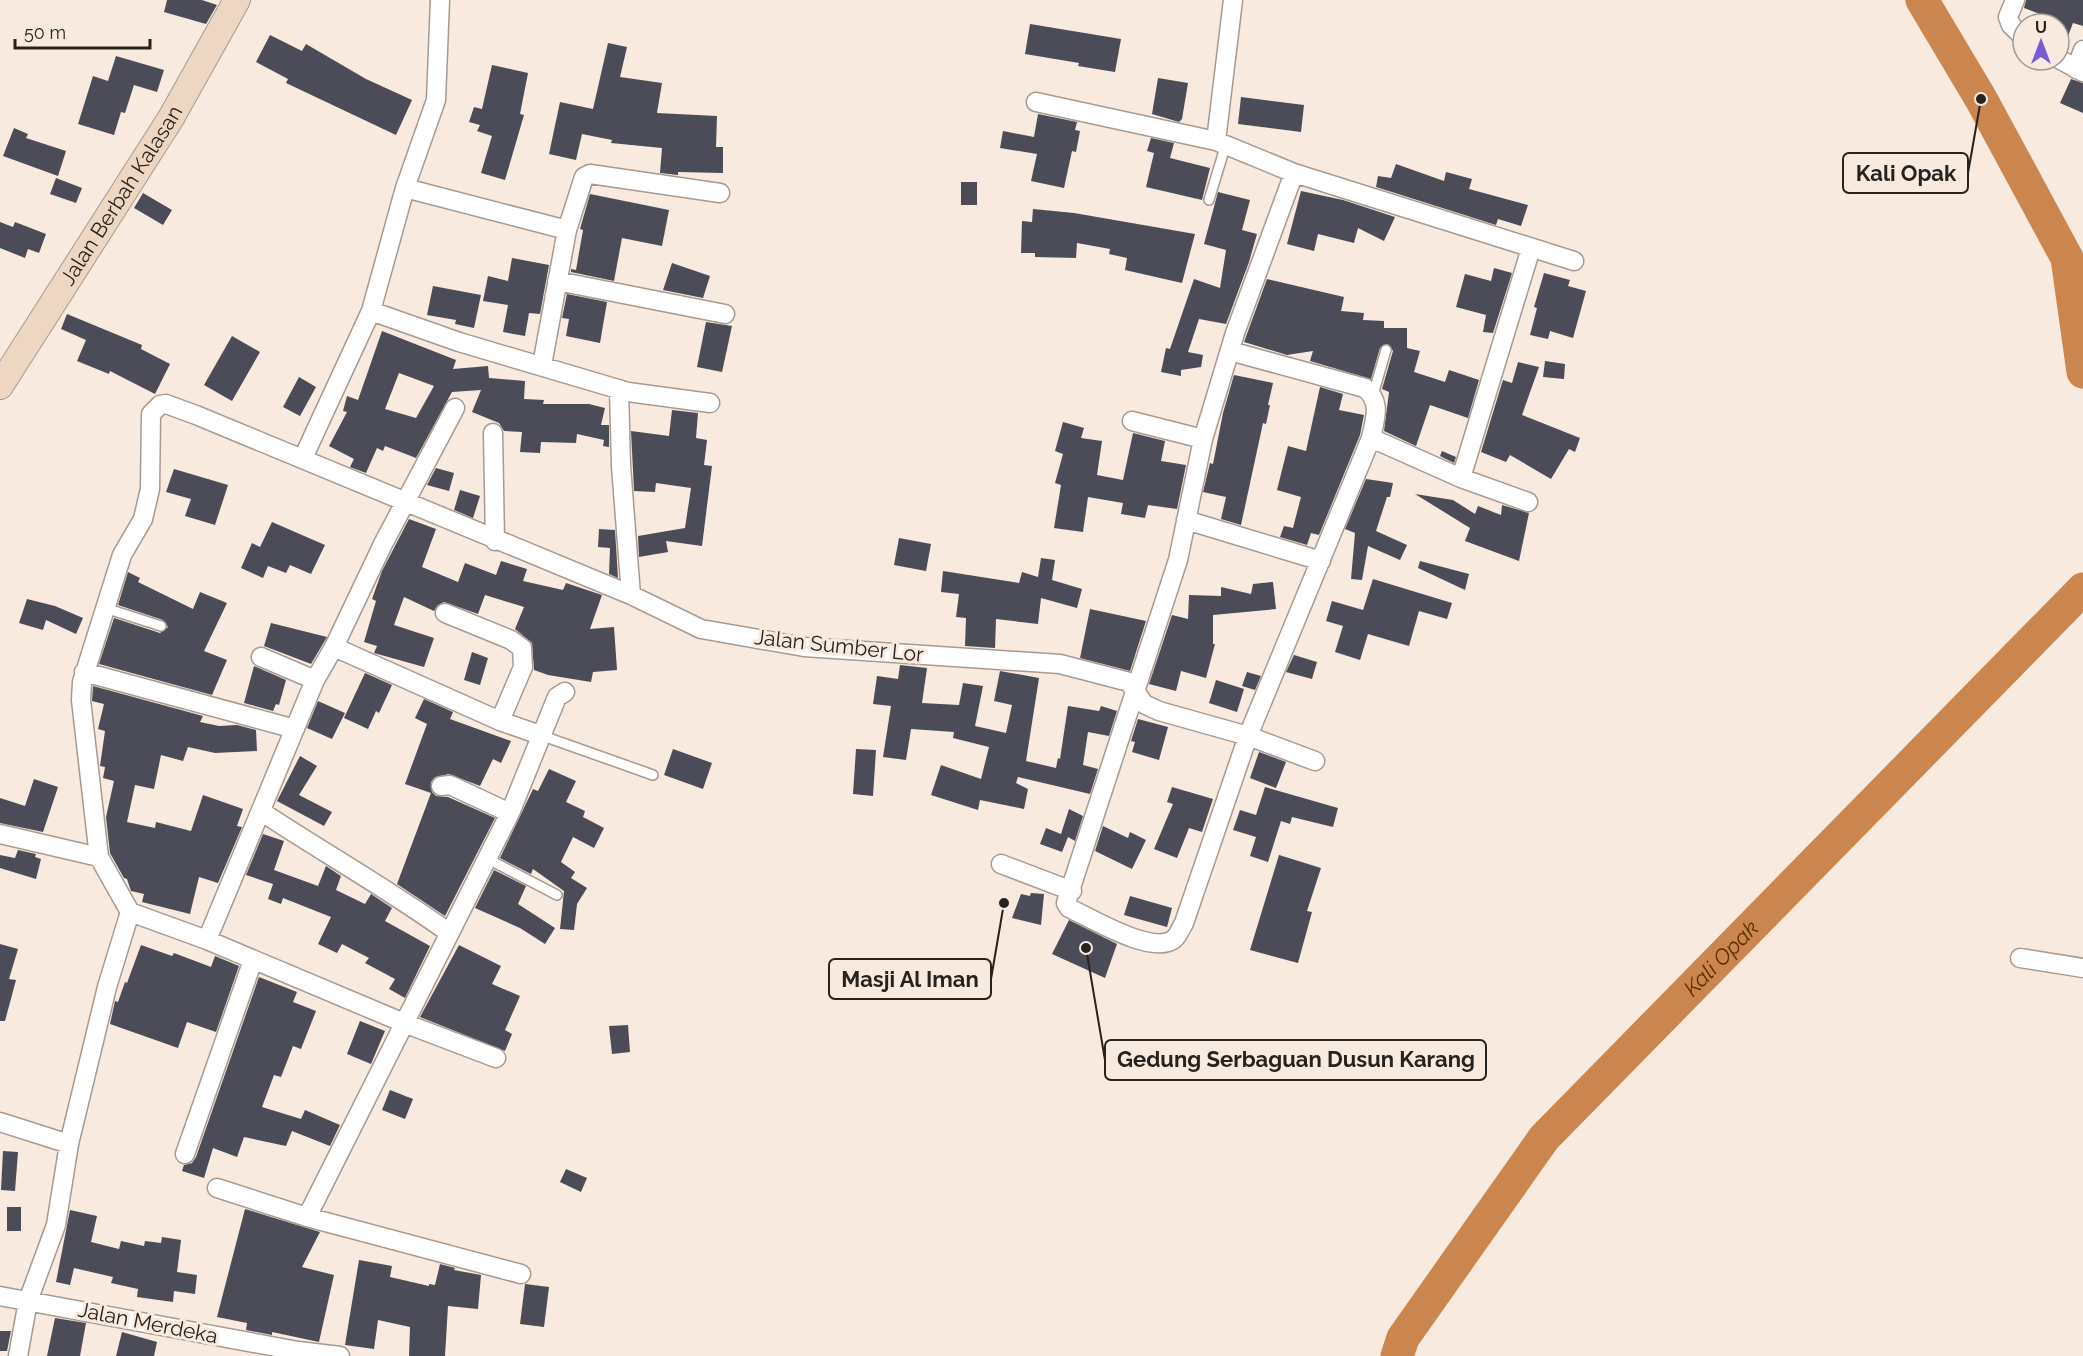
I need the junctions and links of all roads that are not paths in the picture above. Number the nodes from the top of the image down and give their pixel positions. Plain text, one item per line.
1 (237, 0) edge
2 (440, 0) edge
3 (1233, 0) edge
4 (2015, 0) edge
5 (2011, 25) edge
6 (2083, 50) edge
7 (2079, 70) edge
8 (1036, 102) dead end
9 (1221, 142) junction
10 (1294, 173) junction
11 (405, 188) junction
12 (720, 193) dead end
13 (1209, 200) dead end
14 (567, 230) junction
15 (1531, 248) junction
16 (1574, 261) dead end
17 (556, 281) junction
18 (370, 310) junction
19 (725, 314) dead end
20 (1386, 350) dead end
21 (1230, 351) junction
22 (542, 365) junction
23 (0, 386) edge
24 (619, 389) junction
25 (1373, 395) junction
26 (710, 403) dead end
27 (455, 408) dead end
28 (1132, 421) dead end
29 (493, 433) dead end
30 (1371, 438) junction
31 (1203, 439) junction
32 (303, 458) junction
33 (1461, 478) junction
34 (406, 502) junction
35 (1528, 502) dead end
36 (1186, 520) junction
37 (495, 541) junction
38 (1321, 561) junction
39 (631, 595) junction
40 (105, 608) junction
41 (445, 613) dead end
42 (161, 626) dead end
43 (334, 647) junction
44 (261, 657) dead end
45 (84, 672) junction
46 (315, 680) junction
47 (565, 692) dead end
48 (1135, 694) junction
49 (500, 721) junction
50 (295, 729) junction
51 (543, 736) junction
52 (1248, 736) junction
53 (1315, 761) dead end
54 (653, 775) dead end
55 (441, 786) dead end
56 (262, 812) junction
57 (510, 813) junction
58 (0, 834) edge
59 (99, 857) junction
60 (486, 858) junction
61 (1000, 864) dead end
62 (1072, 891) junction
63 (556, 895) dead end
64 (130, 912) junction
65 (448, 932) junction
66 (207, 940) junction
67 (2020, 958) dead end
68 (253, 960) junction
69 (2083, 968) edge
70 (404, 1023) junction
71 (496, 1058) dead end
72 (0, 1122) edge
73 (69, 1144) junction
74 (185, 1154) dead end
75 (216, 1188) dead end
76 (307, 1217) junction
77 (521, 1274) dead end
78 (0, 1296) edge
79 (28, 1301) junction
80 (297, 1354) edge
81 (18, 1356) edge
82 (340, 1356) edge

1 - 23 street, Jalan Berbah Kalasan
2 - 11 street
3 - 9 street
4 - 5 street
6 - 7 street
8 - 9 street
9 - 10 street
9 - 13 lane
10 - 15 street
10 - 21 street
11 - 14 street
11 - 18 street
12 - 14 street
14 - 17 street
15 - 16 street
15 - 33 street
17 - 19 street
17 - 22 street
18 - 22 street
18 - 32 street
20 - 25 lane
21 - 25 street
21 - 31 street
22 - 24 street
24 - 26 street
24 - 39 street
25 - 30 street
27 - 34 street
28 - 31 street
29 - 37 street
30 - 33 street
30 - 38 street
31 - 36 street
32 - 34 street, Jalan Sumber Lor
32 - 40 street, Jalan Sumber Lor
33 - 35 street
34 - 37 street, Jalan Sumber Lor
34 - 43 street
36 - 38 street
36 - 48 street
37 - 39 street, Jalan Sumber Lor
38 - 52 street
39 - 48 street, Jalan Sumber Lor
40 - 42 lane
40 - 45 street
41 - 49 street
43 - 46 street
43 - 49 street
44 - 46 street
45 - 50 street
45 - 59 street
46 - 50 street
47 - 51 street
48 - 52 street, Jalan Sumber Lor
48 - 62 street
49 - 51 street
50 - 56 street
51 - 54 lane
51 - 57 street
52 - 53 street, Jalan Sumber Lor
52 - 62 street
55 - 57 street
56 - 65 street
56 - 66 street
57 - 60 street
58 - 59 street
59 - 64 street
60 - 63 lane
60 - 65 street
61 - 62 street
64 - 66 street
64 - 73 street
65 - 70 street
66 - 68 street
67 - 69 street
68 - 70 street
68 - 74 street
70 - 71 street
70 - 76 street
72 - 73 street
73 - 79 street
75 - 76 street
76 - 77 street
78 - 79 street, Jalan Merdeka
79 - 80 street, Jalan Merdeka
79 - 81 street
80 - 82 street, Jalan Merdeka

